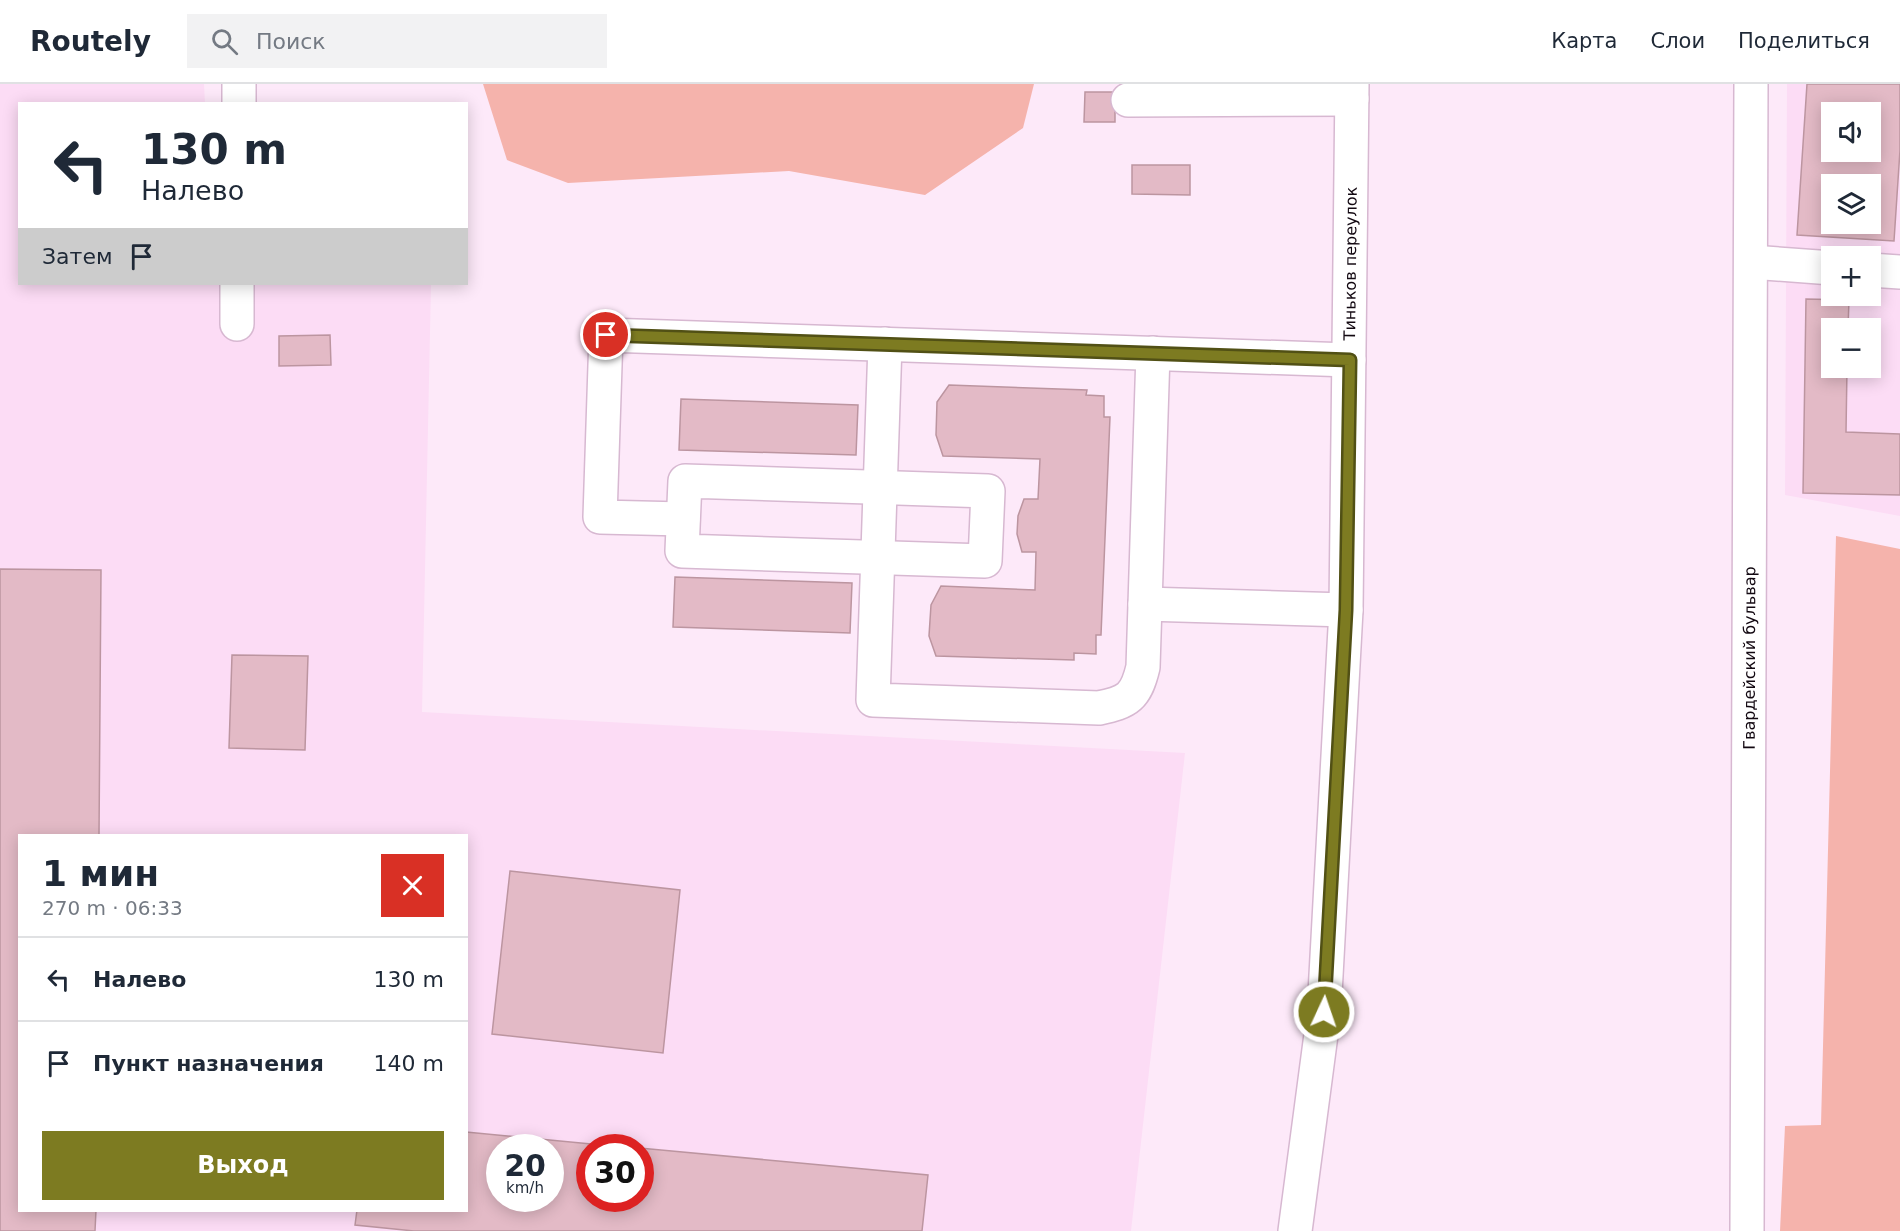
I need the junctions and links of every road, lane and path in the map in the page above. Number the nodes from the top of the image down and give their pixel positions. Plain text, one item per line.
1 (239, 84) edge
2 (1751, 84) edge
3 (1352, 92) edge
4 (1128, 100) dead end
5 (239, 102) edge
6 (1751, 262) junction
7 (1821, 267) edge
8 (1881, 271) edge
9 (1900, 272) edge
10 (237, 285) edge
11 (237, 324) dead end
12 (885, 345) junction
13 (1153, 353) junction
14 (1350, 360) junction
15 (880, 487) junction
16 (684, 519) junction
17 (878, 557) junction
18 (1145, 604) junction
19 (1346, 610) junction
20 (1295, 1231) edge
21 (1747, 1231) edge

1 - 5 street
2 - 6 street, Гвардейский бульвар
3 - 4 street
3 - 14 street, Тиньков переулок
6 - 7 street
6 - 21 street, Гвардейский бульвар
8 - 9 street
10 - 11 street
12 - 13 street
12 - 15 street
12 - 16 street
13 - 14 street
13 - 18 street
14 - 19 street, Тиньков переулок
15 - 16 street
15 - 17 street
15 - 17 street
16 - 17 street
17 - 18 street
18 - 19 street
19 - 20 street, Тиньков переулок

